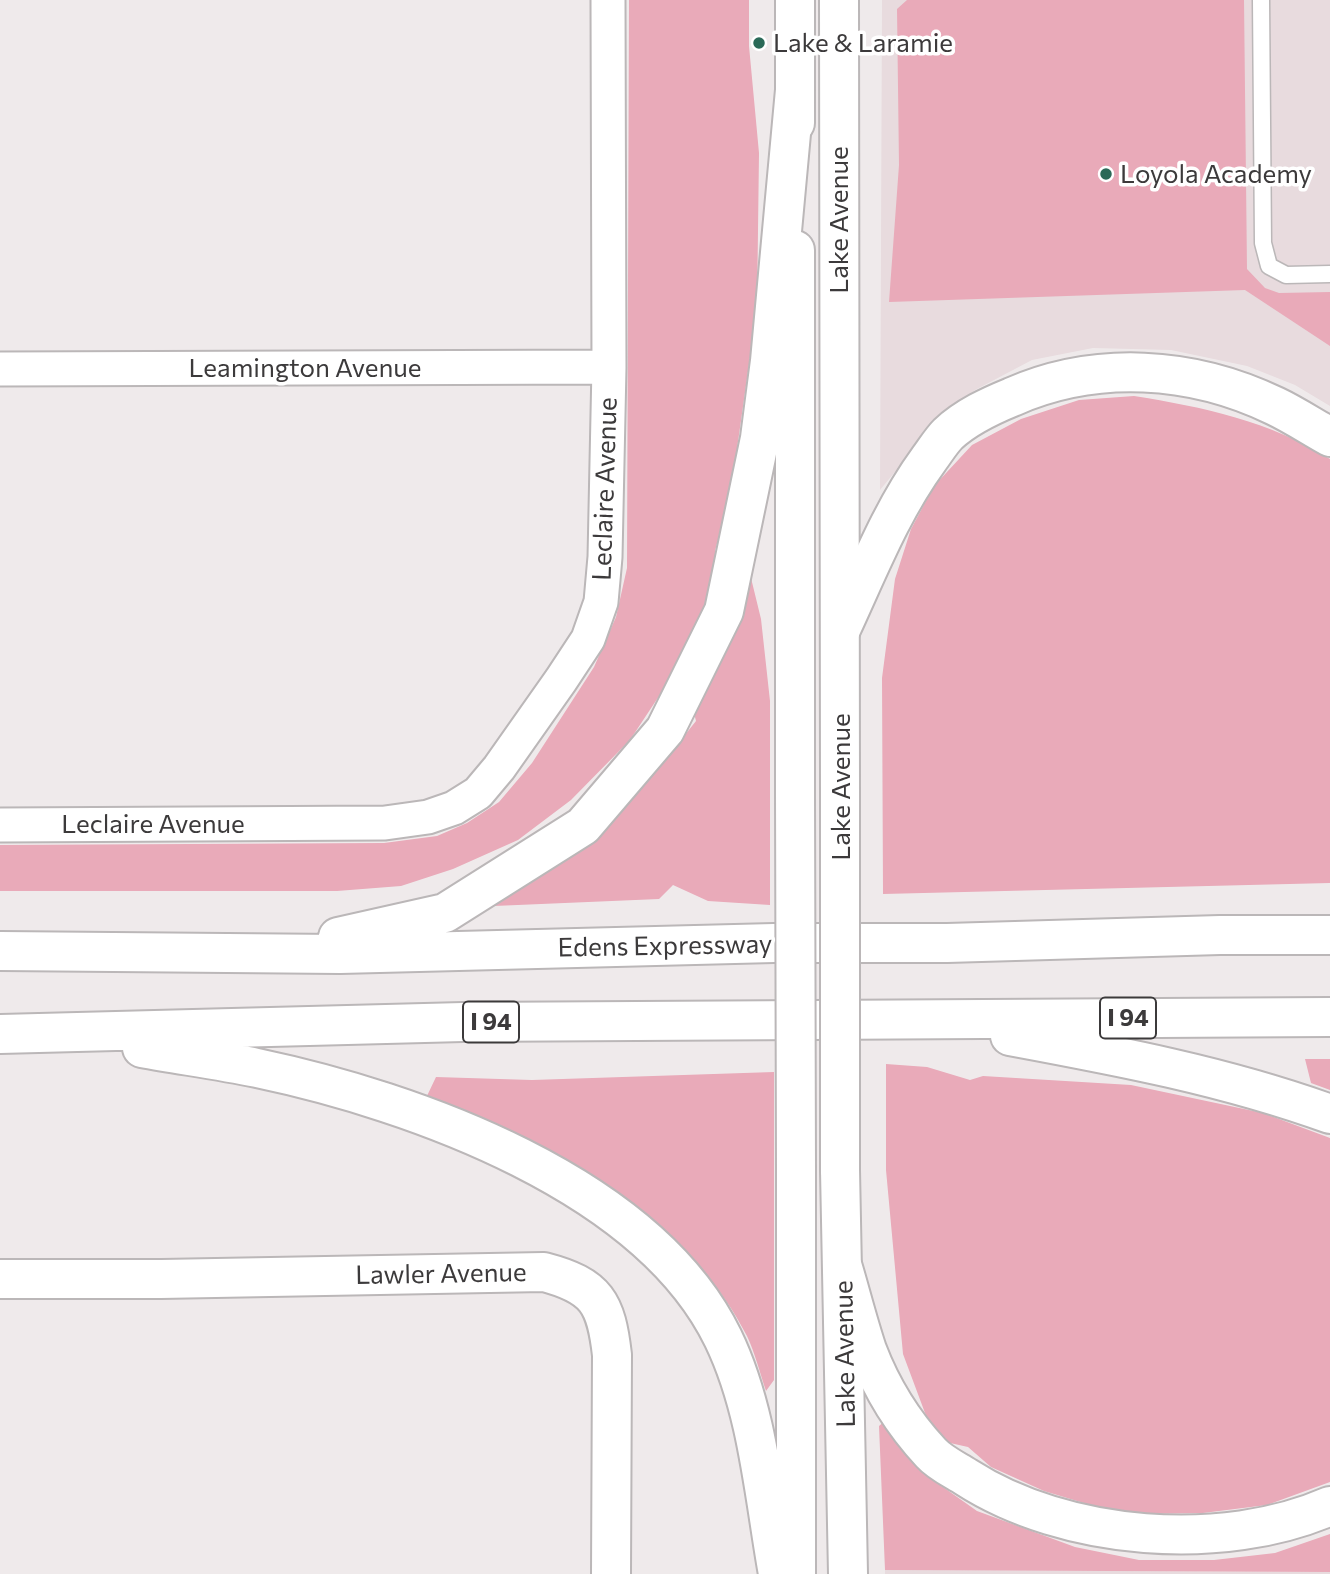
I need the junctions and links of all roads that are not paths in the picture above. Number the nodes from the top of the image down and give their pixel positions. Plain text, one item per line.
1 (608, 0) edge
2 (795, 0) edge
3 (839, 0) edge
4 (1261, 0) edge
5 (795, 90) junction
6 (1327, 274) edge
7 (609, 367) junction
8 (0, 369) edge
9 (1330, 437) edge
10 (841, 629) junction
11 (0, 825) edge
12 (1321, 932) edge
13 (0, 951) edge
14 (264, 953) junction
15 (1330, 1017) edge
16 (925, 1019) junction
17 (0, 1034) edge
18 (57, 1034) junction
19 (1330, 1114) edge
20 (843, 1268) junction
21 (0, 1279) edge
22 (1330, 1506) edge
23 (611, 1574) edge
24 (778, 1574) edge
25 (796, 1574) edge
26 (848, 1574) edge

1 - 7 street, Leclaire Avenue
2 - 5 main road, Lake Avenue
3 - 10 main road, Lake Avenue
4 - 6 lane
5 - 14 main road
5 - 25 main road, Lake Avenue, bridge
7 - 8 street, Leamington Avenue
7 - 11 street, Leclaire Avenue
9 - 10 main road
10 - 20 main road, Lake Avenue, bridge
12 - 14 main road, Edens Expressway
13 - 14 main road, Edens Expressway
15 - 16 main road, I 94
16 - 18 main road, I 94
16 - 19 main road
17 - 18 main road, I 94
18 - 24 main road
20 - 22 main road
20 - 26 main road, Lake Avenue
21 - 23 main road, Lawler Avenue

